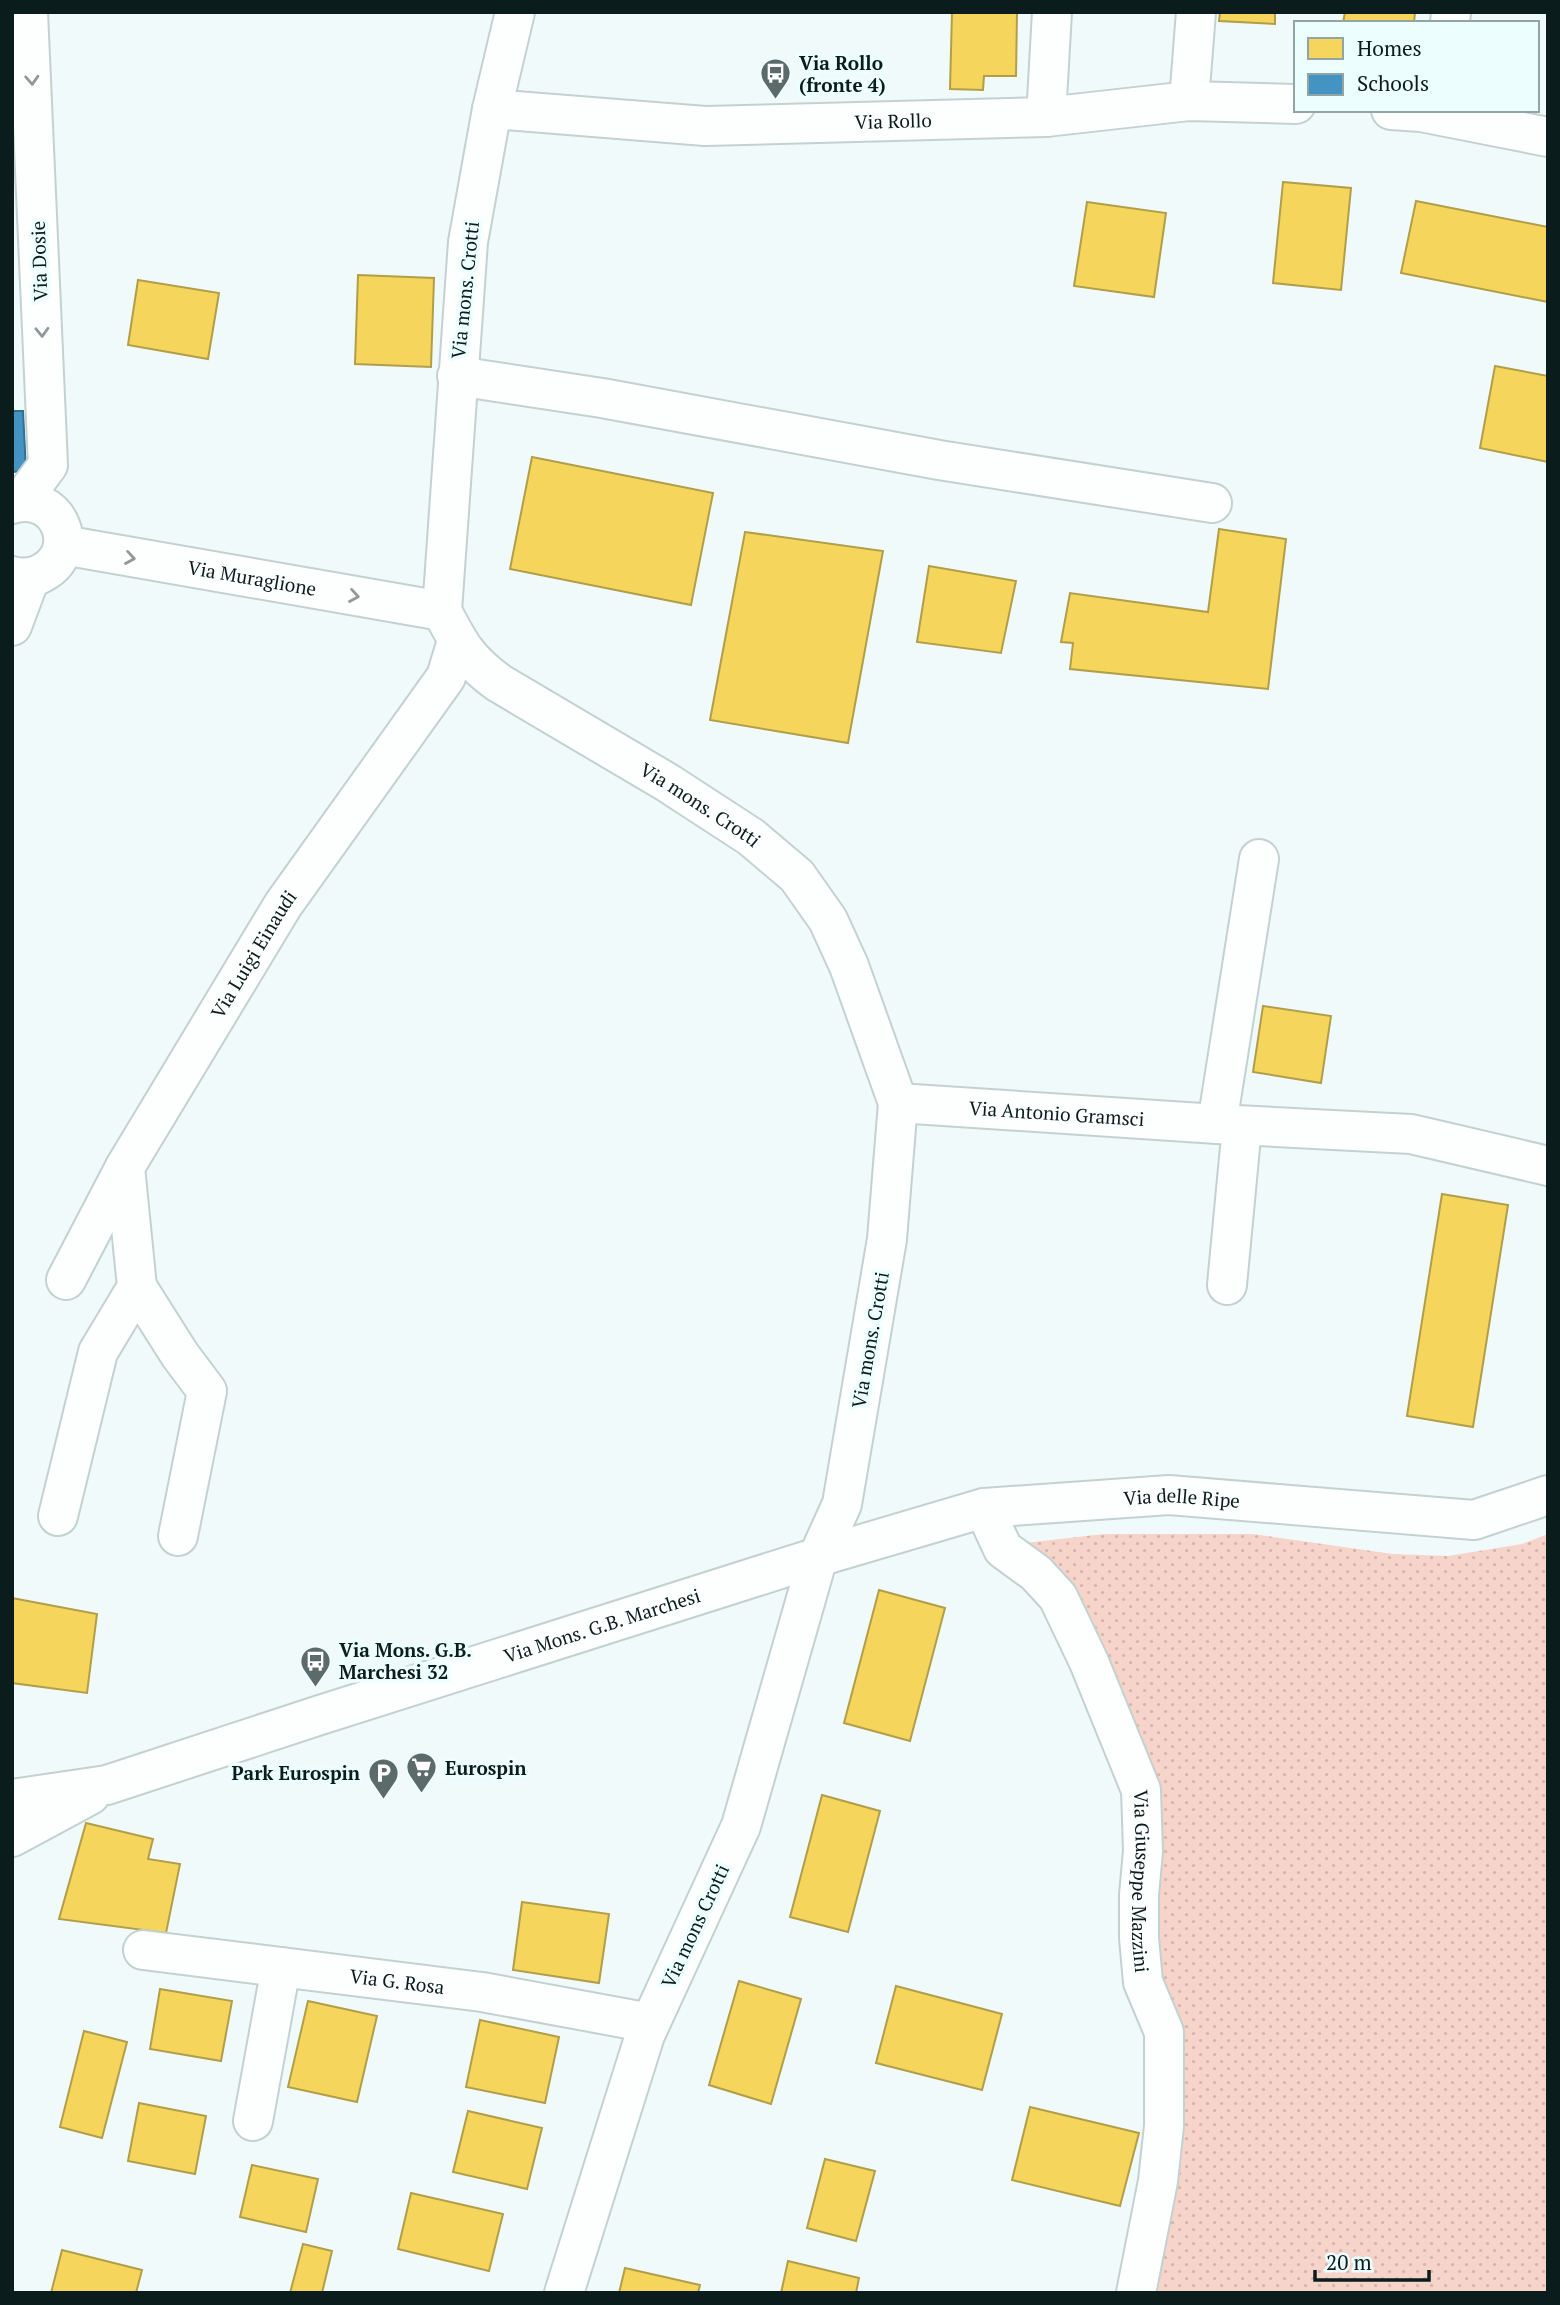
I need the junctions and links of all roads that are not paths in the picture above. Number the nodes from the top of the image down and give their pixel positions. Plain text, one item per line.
1 (28, 12) edge
2 (1052, 12) edge
3 (1196, 12) edge
4 (514, 13) edge
5 (1189, 101) junction
6 (1294, 104) edge
7 (492, 109) junction
8 (1437, 113) edge
9 (1046, 117) junction
10 (1548, 137) edge
11 (457, 376) junction
12 (17, 503) edge
13 (1212, 503) dead end
14 (62, 545) junction
15 (21, 577) edge
16 (12, 626) edge
17 (450, 626) junction
18 (1259, 859) dead end
19 (898, 1103) junction
20 (1230, 1125) junction
21 (1548, 1166) edge
22 (125, 1167) junction
23 (66, 1280) dead end
24 (1227, 1285) dead end
25 (137, 1287) junction
26 (1548, 1494) edge
27 (984, 1508) junction
28 (58, 1516) dead end
29 (178, 1536) dead end
30 (818, 1557) junction
31 (107, 1785) junction
32 (12, 1799) edge
33 (12, 1837) edge
34 (143, 1950) dead end
35 (281, 1967) junction
36 (650, 2023) junction
37 (253, 2121) dead end
38 (564, 2293) edge
39 (1136, 2293) edge

1 -> 12 street, Via Dosie
2 - 9 street
3 - 5 street
4 - 7 street, Via mons. Crotti
5 - 6 street, Via Rollo
5 - 9 street, Via Rollo
7 - 9 street, Via Rollo
7 - 11 street, Via mons. Crotti
8 - 10 street
11 - 13 street
11 - 17 street, Via mons. Crotti
12 - 14 street
14 - 15 street
14 -> 17 street, Via Muraglione
15 - 16 street
17 - 19 street, Via mons. Crotti
17 - 22 street, Via Luigi Einaudi
18 - 20 street
19 - 20 street, Via Antonio Gramsci
19 - 30 street, Via mons. Crotti
20 - 21 street, Via Antonio Gramsci
20 - 24 street
22 - 23 street, Via Luigi Einaudi
22 - 25 street
25 - 28 street
25 - 29 street
26 - 27 street, Via delle Ripe
27 - 30 street, Via delle Ripe
27 - 39 street, Via Giuseppe Mazzini
30 - 31 street, Via Mons. G.B. Marchesi
30 - 36 street, Via mons Crotti
31 - 32 street, Via Mons. G.B. Marchesi
31 - 33 street, Via Mons. G.B. Marchesi
34 - 35 street, Via G. Rosa
35 - 36 street, Via G. Rosa
35 - 37 street
36 - 38 street, Via mons Crotti

